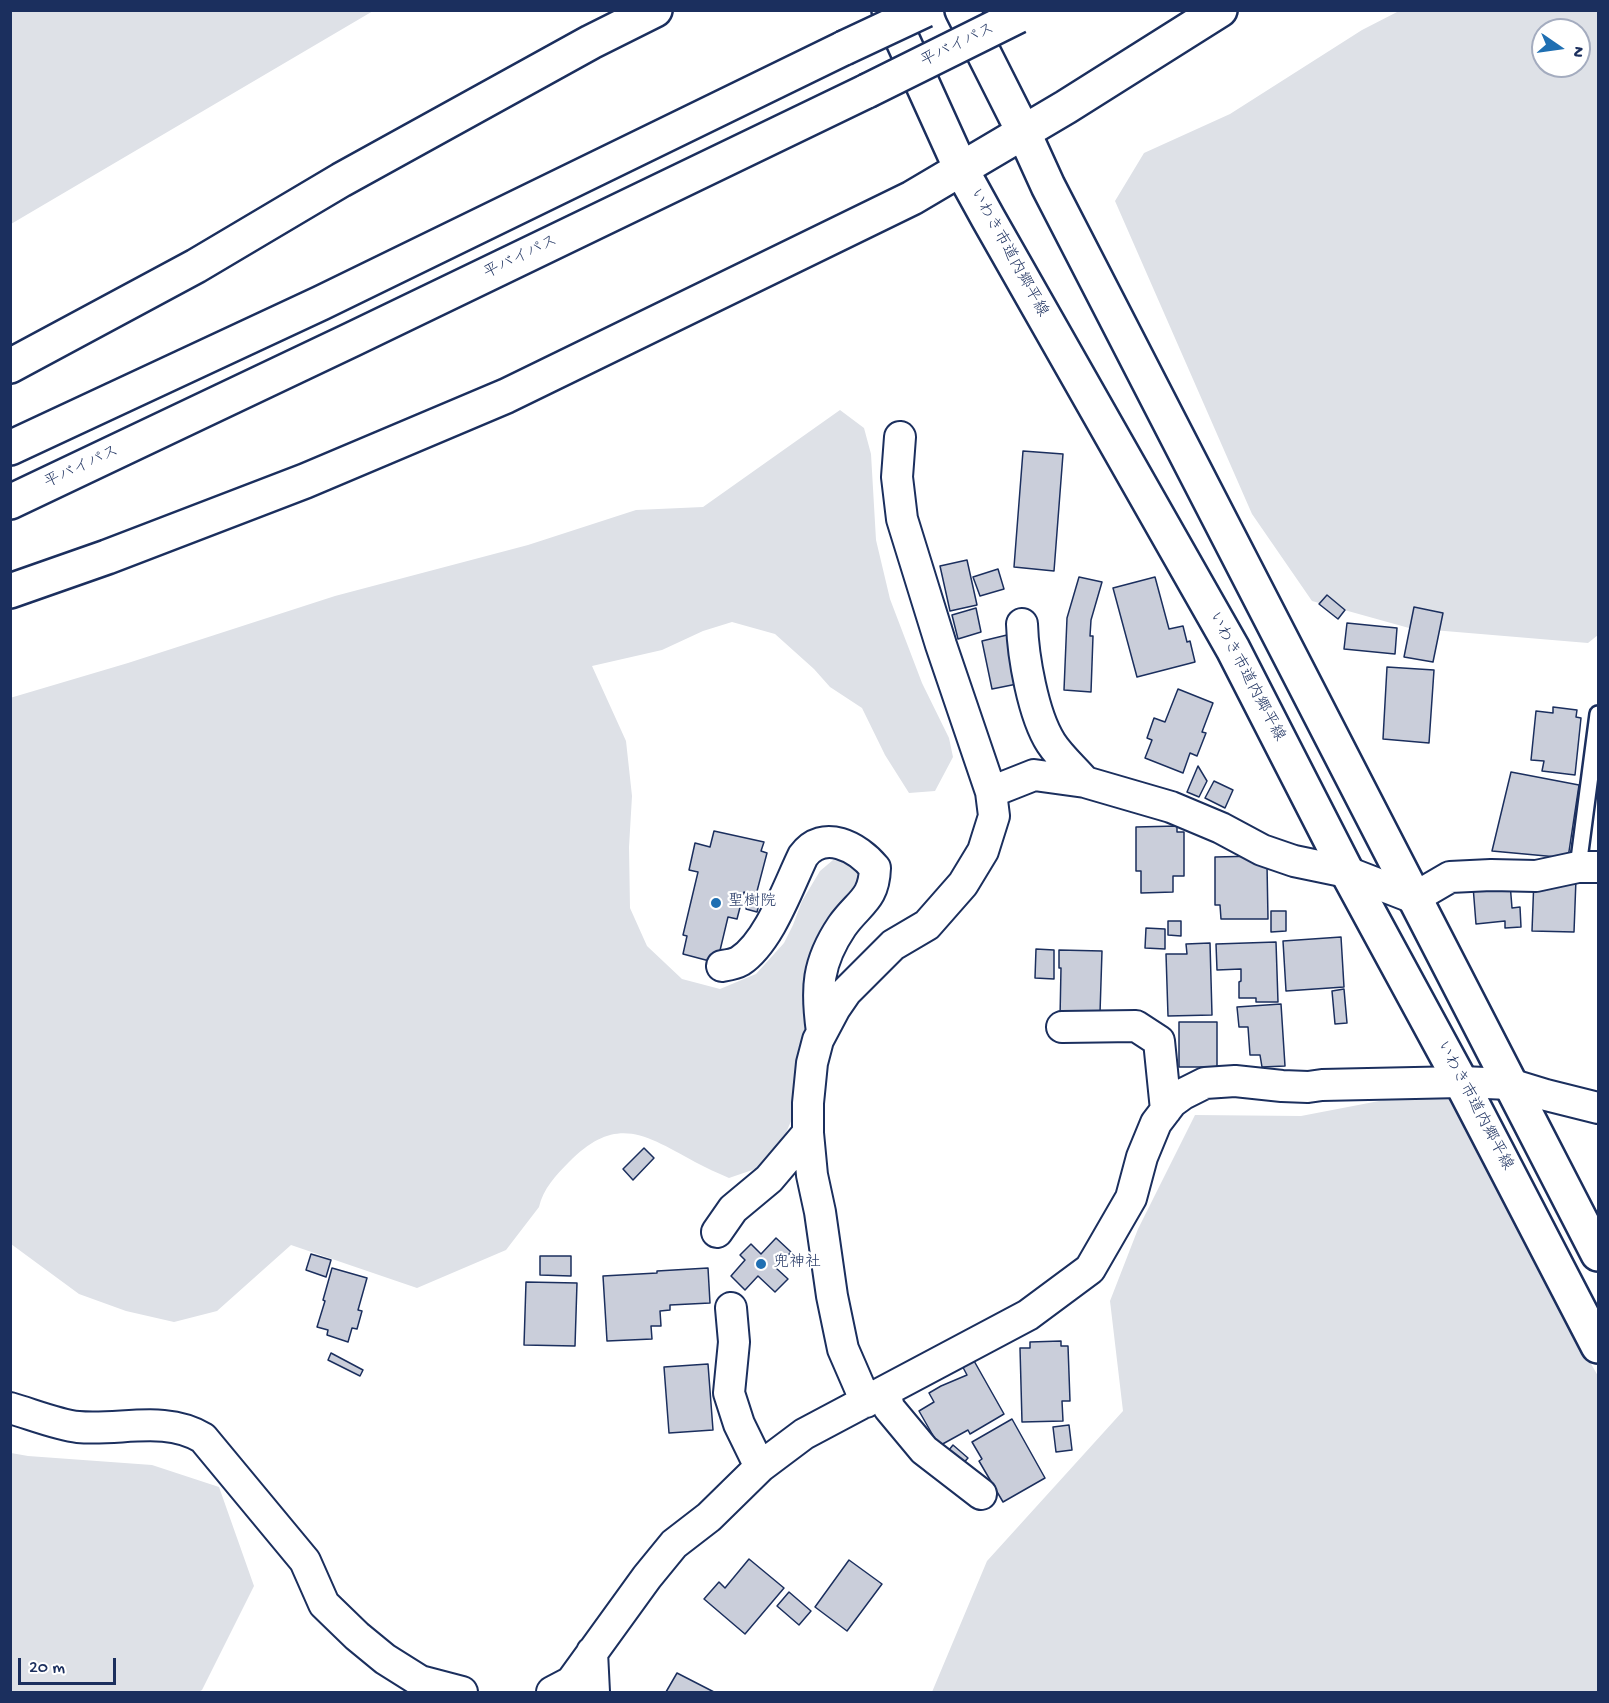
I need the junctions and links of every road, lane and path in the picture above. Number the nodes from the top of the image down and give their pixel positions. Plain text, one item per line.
1 (655, 10) edge
2 (889, 10) edge
3 (925, 10) edge
4 (962, 10) edge
5 (1220, 10) edge
6 (1024, 13) edge
7 (1023, 131) junction
8 (961, 169) junction
9 (10, 366) edge
10 (900, 437) dead end
11 (10, 448) edge
12 (10, 502) edge
13 (10, 591) edge
14 (1022, 624) dead end
15 (1599, 714) edge
16 (1085, 782) junction
17 (991, 792) junction
18 (1588, 867) edge
19 (1347, 872) junction
20 (1414, 898) junction
21 (722, 966) dead end
22 (1062, 1027) dead end
23 (822, 1032) junction
24 (1461, 1082) junction
25 (1510, 1084) junction
26 (1599, 1108) edge
27 (1166, 1110) junction
28 (808, 1133) junction
29 (717, 1232) dead end
30 (1599, 1254) edge
31 (731, 1308) dead end
32 (1599, 1346) edge
33 (875, 1397) junction
34 (10, 1408) edge
35 (760, 1467) junction
36 (981, 1494) dead end
37 (592, 1652) junction
38 (462, 1692) edge
39 (552, 1692) edge
40 (594, 1692) edge

1 - 9 main road
2 - 8 main road, いわき市道内郷平線
3 - 11 main road, bridge
4 - 7 main road
5 - 7 main road
6 - 12 main road, 平バイパス, bridge
7 - 8 main road
7 - 20 main road
8 - 13 main road
8 - 19 main road, いわき市道内郷平線
10 - 17 street
14 - 16 street
15 - 18 lane
16 - 17 street
16 - 19 street
17 - 23 street
18 - 20 street
19 - 20 street
19 - 24 main road, いわき市道内郷平線
20 - 25 main road
21 - 23 street
22 - 27 street
23 - 28 street
24 - 25 street
24 - 27 street
24 - 32 main road, いわき市道内郷平線
25 - 26 street
25 - 30 main road
27 - 33 street
28 - 29 street
28 - 33 street
31 - 35 street
33 - 35 street
33 - 36 street
34 - 38 street
35 - 37 street
37 - 39 street
37 - 40 street

